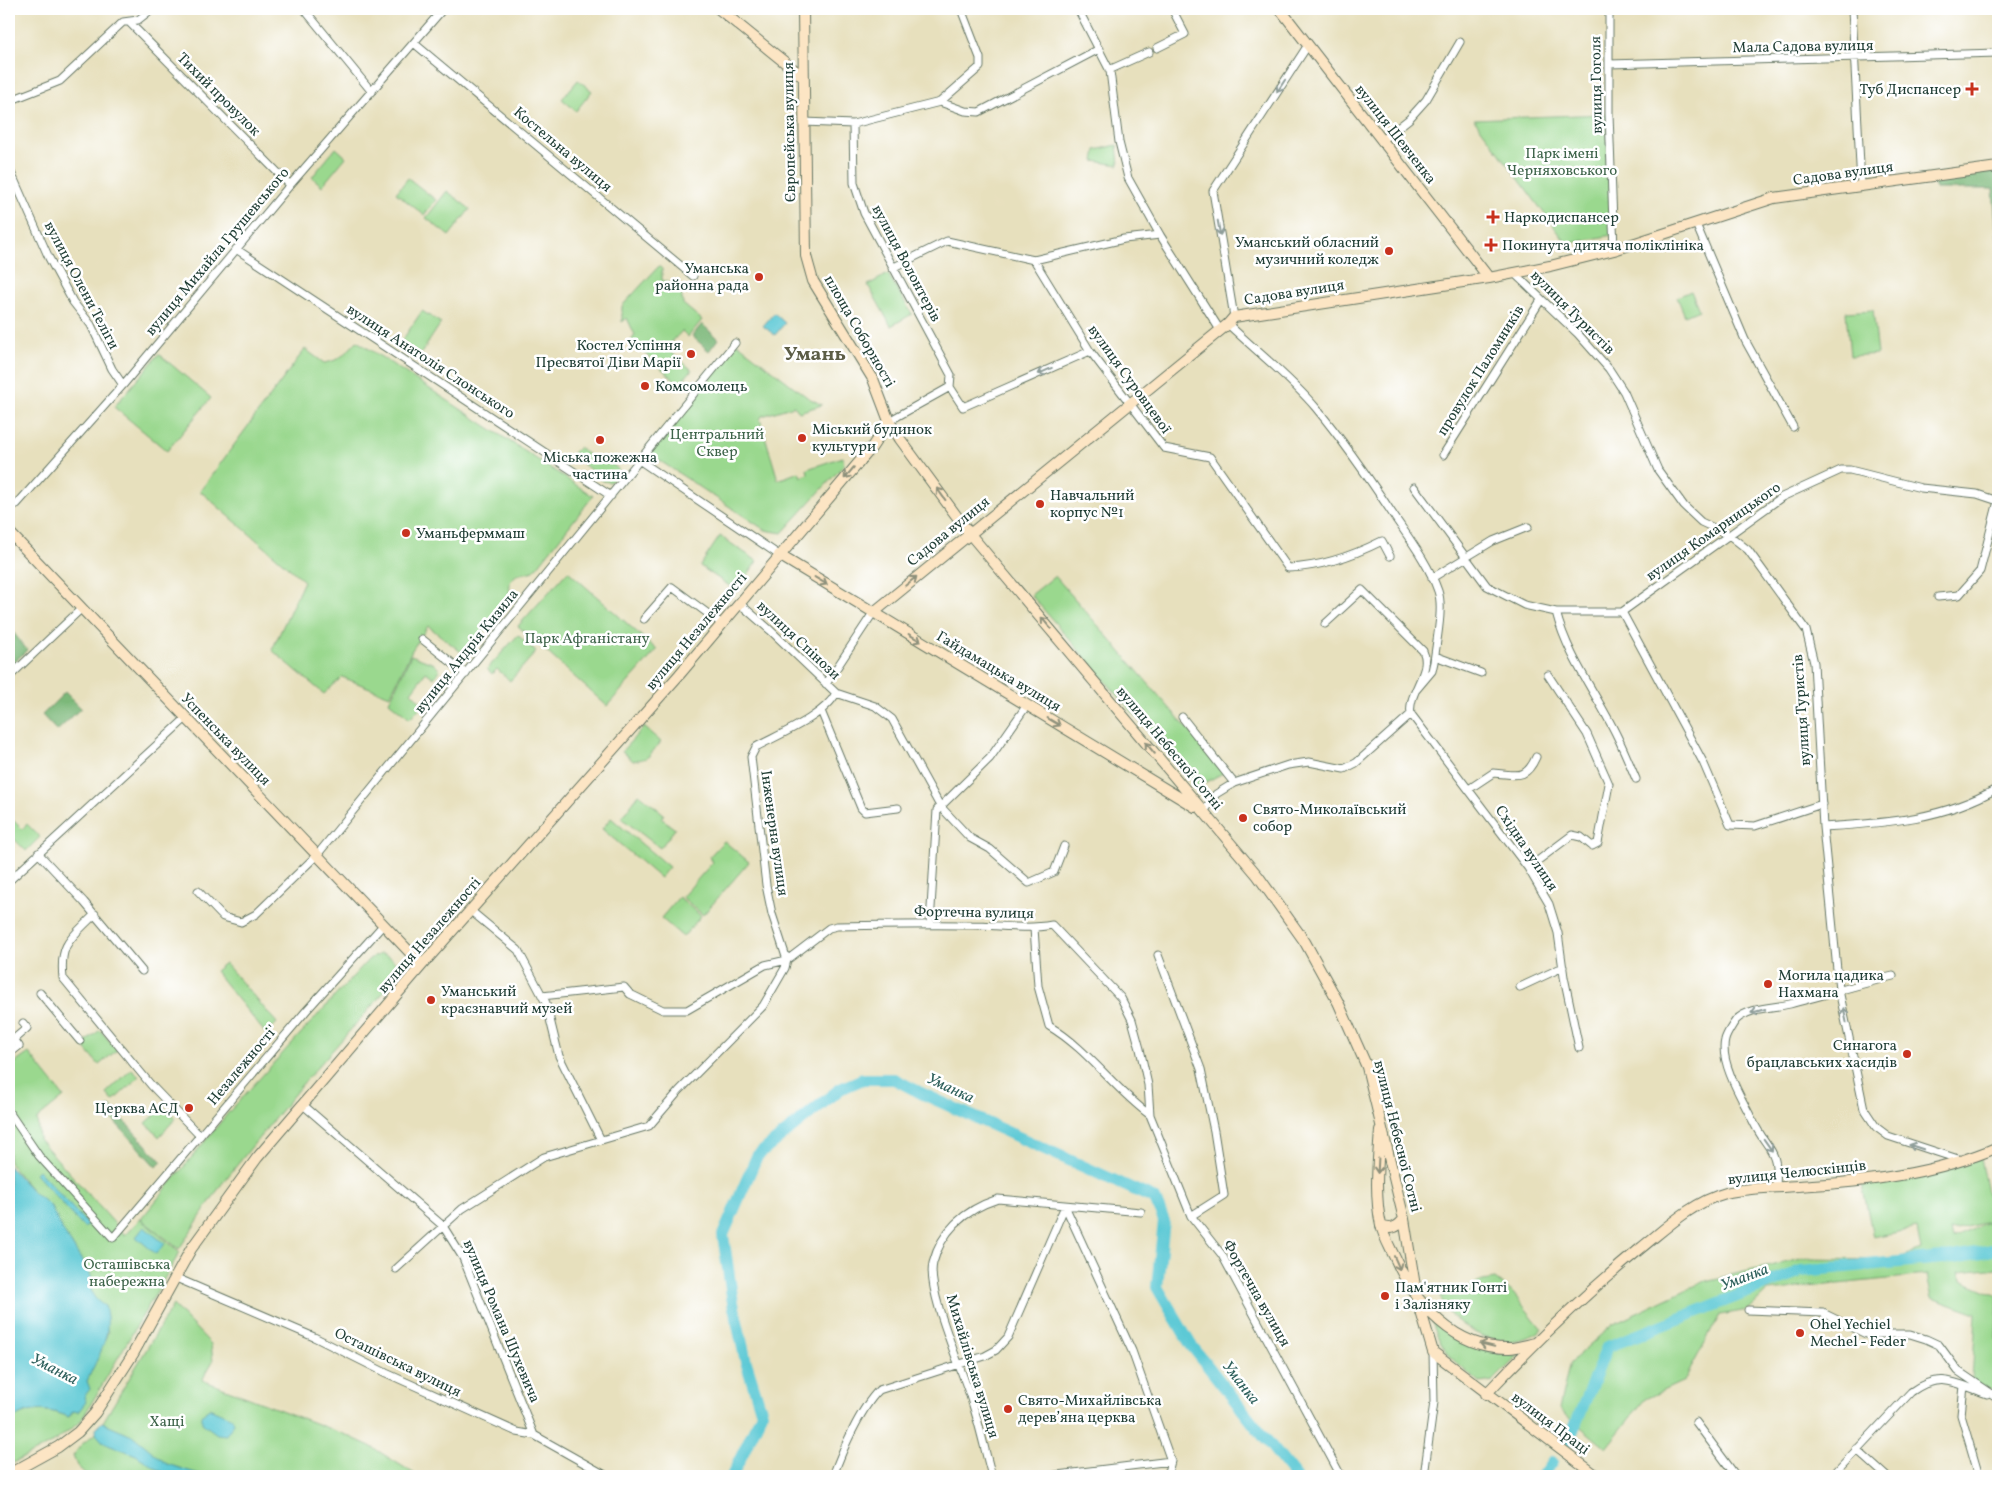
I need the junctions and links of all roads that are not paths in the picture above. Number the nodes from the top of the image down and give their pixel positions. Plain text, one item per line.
1 (152, 9) edge
2 (304, 9) edge
3 (443, 9) edge
4 (719, 9) edge
5 (802, 9) edge
6 (960, 9) edge
7 (1078, 9) edge
8 (1172, 9) edge
9 (1280, 9) edge
10 (1608, 9) edge
11 (1852, 9) edge
12 (129, 22) junction
13 (1460, 42) dead end
14 (415, 44) junction
15 (1308, 46) junction
16 (1157, 48) dead end
17 (1099, 49) junction
18 (1149, 52) dead end
19 (1998, 53) edge
20 (1854, 59) junction
21 (1609, 64) junction
22 (1109, 70) junction
23 (803, 77) junction
24 (372, 92) junction
25 (9, 101) edge
26 (940, 102) junction
27 (804, 122) junction
28 (853, 124) junction
29 (1381, 142) junction
30 (1998, 167) edge
31 (9, 168) edge
32 (290, 185) junction
33 (1861, 185) junction
34 (1696, 224) junction
35 (1160, 235) junction
36 (236, 249) junction
37 (1614, 250) junction
38 (806, 256) joint
39 (1034, 260) junction
40 (892, 268) junction
41 (1514, 273) junction
42 (693, 276) dead end
43 (1488, 278) junction
44 (1541, 300) junction
45 (1227, 324) junction
46 (735, 343) dead end
47 (1090, 351) junction
48 (123, 385) junction
49 (950, 387) junction
50 (1129, 404) junction
51 (889, 421) junction
52 (1793, 427) dead end
53 (1443, 455) dead end
54 (639, 460) junction
55 (1414, 487) dead end
56 (611, 496) junction
57 (1998, 501) edge
58 (9, 506) edge
59 (1528, 527) dead end
60 (9, 532) edge
61 (970, 533) junction
62 (1730, 535) junction
63 (779, 555) junction
64 (1390, 556) dead end
65 (1464, 558) junction
66 (1432, 578) junction
67 (1938, 597) dead end
68 (739, 604) junction
69 (82, 608) junction
70 (1556, 612) junction
71 (1622, 612) junction
72 (873, 613) junction
73 (644, 618) dead end
74 (722, 624) junction
75 (1325, 624) dead end
76 (422, 639) dead end
77 (1435, 656) junction
78 (1481, 673) dead end
79 (466, 674) junction
80 (1548, 675) dead end
81 (9, 677) edge
82 (826, 684) junction
83 (1416, 690) junction
84 (836, 694) junction
85 (1026, 705) junction
86 (821, 711) junction
87 (1411, 714) junction
88 (1182, 717) dead end
89 (185, 719) junction
90 (1536, 756) dead end
91 (1169, 770) junction
92 (1636, 779) dead end
93 (1234, 783) junction
94 (1162, 786) junction
95 (1998, 788) edge
96 (1469, 789) junction
97 (1822, 804) junction
98 (940, 806) junction
99 (898, 808) dead end
100 (1204, 812) junction
101 (1823, 827) junction
102 (1064, 846) dead end
103 (38, 853) junction
104 (317, 855) junction
105 (1528, 868) junction
106 (9, 881) edge
107 (198, 891) dead end
108 (471, 911) junction
109 (95, 914) junction
110 (384, 924) junction
111 (930, 924) junction
112 (1034, 928) junction
113 (1158, 955) dead end
114 (787, 960) junction
115 (422, 965) junction
116 (1563, 967) junction
117 (142, 971) dead end
118 (1893, 976) dead end
119 (1520, 987) dead end
120 (1839, 990) junction
121 (40, 993) dead end
122 (542, 996) junction
123 (23, 1023) dead end
124 (11, 1040) edge
125 (80, 1041) dead end
126 (1579, 1048) dead end
127 (9, 1054) edge
128 (302, 1104) junction
129 (9, 1112) edge
130 (1150, 1115) junction
131 (1380, 1117) junction
132 (200, 1136) junction
133 (601, 1140) junction
134 (1998, 1147) edge
135 (1963, 1160) junction
136 (1776, 1186) junction
137 (1065, 1206) junction
138 (1142, 1212) dead end
139 (1191, 1216) junction
140 (1404, 1219) junction
141 (443, 1226) junction
142 (1381, 1226) junction
143 (396, 1269) dead end
144 (174, 1277) junction
145 (1417, 1298) junction
146 (1748, 1310) dead end
147 (1535, 1343) junction
148 (1433, 1352) junction
149 (959, 1363) junction
150 (1964, 1386) junction
151 (1486, 1394) junction
152 (1997, 1397) edge
153 (1696, 1422) dead end
154 (534, 1435) junction
155 (1856, 1449) junction
156 (1170, 1461) junction
157 (13, 1474) edge
158 (607, 1476) edge
159 (833, 1476) edge
160 (992, 1476) edge
161 (1049, 1476) edge
162 (1167, 1476) edge
163 (1341, 1476) edge
164 (1424, 1476) edge
165 (1597, 1476) edge
166 (1736, 1476) edge
167 (1832, 1476) edge
168 (1886, 1476) edge
169 (1979, 1476) edge

1 - 12 street
2 - 24 street
3 - 14 street, вулиця Михайла Грушевського
4 - 23 main road
5 - 23 main road, Європейська вулиця
6 - 26 street
7 - 17 street
8 - 16 street
9 - 15 main road, вулиця Шевченка
10 - 21 street, вулиця Гоголя
11 - 20 street
12 - 25 street
12 - 32 street, Тихий провулок
13 - 29 street
14 - 24 street, вулиця Михайла Грушевського
14 - 42 street, Костельна вулиця
15 - 29 main road, вулиця Шевченка
15 -> 45 street
17 - 22 street
17 - 26 street
18 - 22 street
19 - 20 street, Мала Садова вулиця
20 - 21 street, Мала Садова вулиця
20 - 33 street
21 - 37 street, вулиця Гоголя
22 - 35 street
23 - 27 main road, Європейська вулиця
24 - 32 street, вулиця Михайла Грушевського
26 - 28 street
27 - 28 street
27 - 38 main road, Європейська вулиця
28 - 40 street, вулиця Волонтерів
29 - 43 main road, вулиця Шевченка
30 - 33 main road, Садова вулиця
31 - 48 street, вулиця Олени Теліги
32 - 36 street, вулиця Михайла Грушевського
33 - 34 main road, Садова вулиця
34 - 37 main road, Садова вулиця
34 - 52 street
35 - 39 street
35 - 45 street
36 - 48 street, вулиця Михайла Грушевського
36 - 56 street, вулиця Анатолія Слонського
37 - 41 main road, Садова вулиця
38 - 51 main road, площа Соборності
39 - 40 street
39 - 47 street, вулиця Суровцевої
40 - 49 street, вулиця Волонтерів
41 - 43 main road, Садова вулиця
41 - 44 street, вулиця Туристів
43 - 45 main road, Садова вулиця
44 - 53 street, провулок Паломників
44 - 62 street, вулиця Туристів
45 - 50 main road, Садова вулиця
45 - 66 street
46 - 54 street, вулиця Андрія Кизила
47 -> 49 street, вулиця Волонтерів
47 - 50 street, вулиця Суровцевої
48 - 58 street, вулиця Михайла Грушевського
49 - 51 street
50 - 61 main road, Садова вулиця
50 - 64 street, вулиця Суровцевої
61 -> 51 main road, вулиця Небесної Сотні
51 -> 63 main road, вулиця Незалежності
54 - 56 street, вулиця Андрія Кизила
54 - 63 street
55 - 65 street
56 - 79 street, вулиця Андрія Кизила
57 - 62 street, вулиця Комарницького
57 - 67 street
59 - 65 street
60 - 69 main road, Успенська вулиця
72 -> 61 main road, Садова вулиця
91 -> 61 main road, вулиця Небесної Сотні
62 - 71 street, вулиця Комарницького
62 - 97 street, вулиця Туристів
63 - 68 main road, вулиця Незалежності
63 -> 72 main road, Гайдамацька вулиця
65 - 66 street
65 - 70 street
66 - 77 street
68 - 74 main road, вулиця Незалежності
68 - 82 street, вулиця Спінози
69 - 81 street
69 - 89 main road, Успенська вулиця
70 - 71 street
70 - 92 street
71 - 97 street
72 - 82 street
72 -> 85 main road, Гайдамацька вулиця
73 - 74 street
74 - 108 main road, вулиця Незалежності
75 - 83 street
76 - 79 street
77 - 78 street
77 - 83 street
79 - 104 street, вулиця Андрія Кизила
80 - 105 street
82 - 84 street, вулиця Спінози
83 - 87 street
84 - 86 street, Інженерна вулиця
84 - 98 street, вулиця Спінози
85 -> 94 main road, Гайдамацька вулиця
85 - 98 street
86 - 99 street
86 - 114 street, Інженерна вулиця
87 - 93 street
87 - 96 street, Східна вулиця
88 - 93 street, вулиця Небесної Сотні
89 - 103 street
89 - 104 main road, Успенська вулиця
90 - 96 street
91 - 94 main road
91 - 100 main road, вулиця Небесної Сотні
93 - 100 street
94 - 100 main road, Гайдамацька вулиця
95 - 101 street
96 - 105 street, Східна вулиця
97 - 101 street, вулиця Туристів
98 - 102 street, вулиця Спінози
98 - 111 street
100 - 131 main road, вулиця Небесної Сотні
101 - 120 street, вулиця Туристів
103 - 106 street
103 - 109 street
104 - 107 street, вулиця Андрія Кизила
104 - 110 main road, Успенська вулиця
105 - 116 street, Східна вулиця
108 - 115 main road, вулиця Незалежності
108 - 122 street
109 - 117 street
109 - 132 street
110 - 115 main road, Успенська вулиця
110 - 132 street, Незалежності'
111 - 112 street, Фортечна вулиця
111 - 114 street, Фортечна вулиця
112 - 130 street
112 - 130 street, Фортечна вулиця
113 - 139 street
114 - 122 street
114 - 133 street, Фортечна вулиця
115 - 128 main road, вулиця Незалежності
116 - 119 street
116 - 126 street, Східна вулиця
118 - 120 street
135 -> 120 street, вулиця Туристів
120 -> 136 street
121 - 125 street
122 - 133 street
123 - 124 street
124 - 127 street
128 - 141 street, вулиця Романа Шухевича
128 - 144 main road, вулиця Незалежності
129 - 132 street, Незалежності'
130 - 139 street, Фортечна вулиця
131 - 140 main road, вулиця Небесної Сотні
131 -> 142 main road
133 - 141 street, Фортечна вулиця
134 - 135 main road, вулиця Челюскінців
135 - 136 main road, вулиця Челюскінців
136 - 147 main road, вулиця Челюскінців
137 - 138 street, Михайлівська вулиця
137 - 149 street
137 - 149 street, Михайлівська вулиця
137 - 156 street
139 - 163 street, Фортечна вулиця
140 - 142 main road
140 - 145 main road, вулиця Небесної Сотні
141 - 143 street, Фортечна вулиця
141 - 154 street, вулиця Романа Шухевича
142 -> 145 main road
144 - 154 street, Осташівська вулиця
144 - 157 main road, вулиця Незалежності
147 -> 145 main road
145 - 148 main road
146 - 152 street
147 - 151 main road, вулиця Челюскінців
148 - 151 main road, вулиця Праці
148 - 164 street
149 - 159 street
149 - 160 street, Михайлівська вулиця
150 - 152 street
150 - 155 street
150 - 169 street
151 - 165 main road, вулиця Праці
153 - 166 street
154 - 158 street, Осташівська вулиця
155 - 167 street
155 - 168 street
156 - 161 street
156 - 162 street

